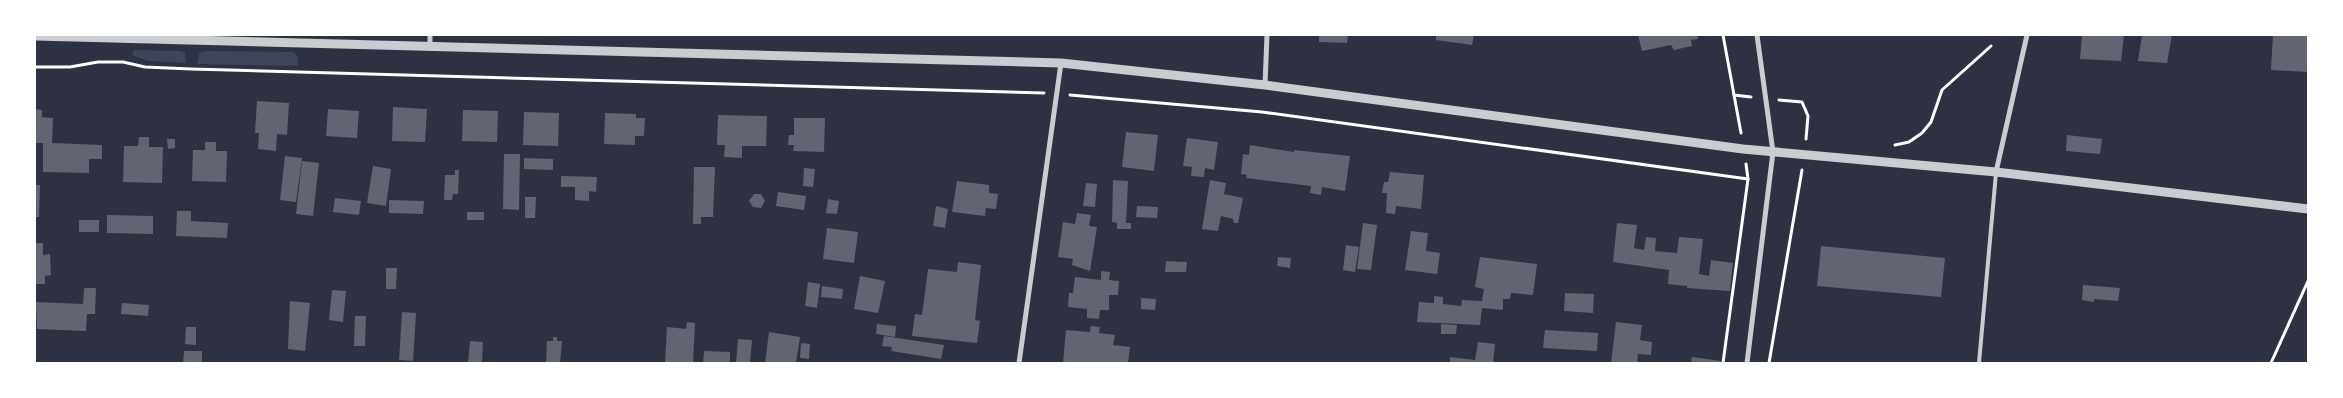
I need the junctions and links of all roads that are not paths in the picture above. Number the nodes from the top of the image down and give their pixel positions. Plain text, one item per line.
1 (430, 35) edge
2 (1267, 35) edge
3 (1757, 35) edge
4 (2027, 35) edge
5 (35, 36) edge
6 (430, 47) junction
7 (1061, 63) junction
8 (1265, 85) junction
9 (1773, 152) junction
10 (1996, 172) junction
11 (2308, 209) edge
12 (1019, 363) edge
13 (1747, 363) edge
14 (1979, 363) edge

1 - 6 street
2 - 8 street
3 - 9 street
4 - 10 street
5 - 6 street
6 - 7 street
7 - 8 street
7 - 12 street
8 - 9 street
9 - 10 street
9 - 13 street
10 - 11 street
10 - 14 lane

